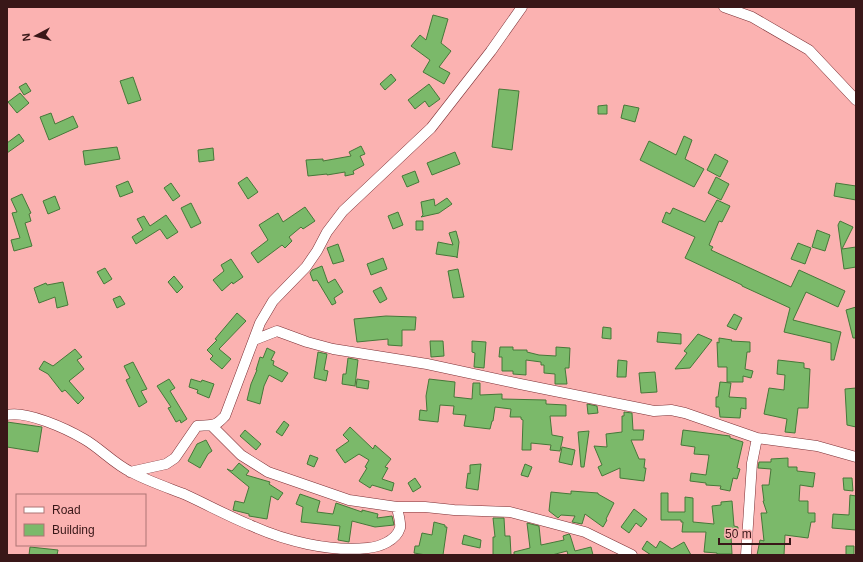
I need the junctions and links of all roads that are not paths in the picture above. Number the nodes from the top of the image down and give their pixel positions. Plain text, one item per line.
1 (522, 7) edge
2 (724, 7) edge
3 (856, 100) edge
4 (254, 340) junction
5 (7, 415) edge
6 (211, 426) junction
7 (757, 438) junction
8 (856, 457) edge
9 (130, 472) junction
10 (397, 508) junction
11 (632, 555) edge
12 (746, 555) edge

1 - 4 street
2 - 3 street
4 - 6 street
4 - 7 street
5 - 9 street
6 - 9 street
6 - 10 street
7 - 8 street
7 - 12 street
9 - 10 street
10 - 11 street

